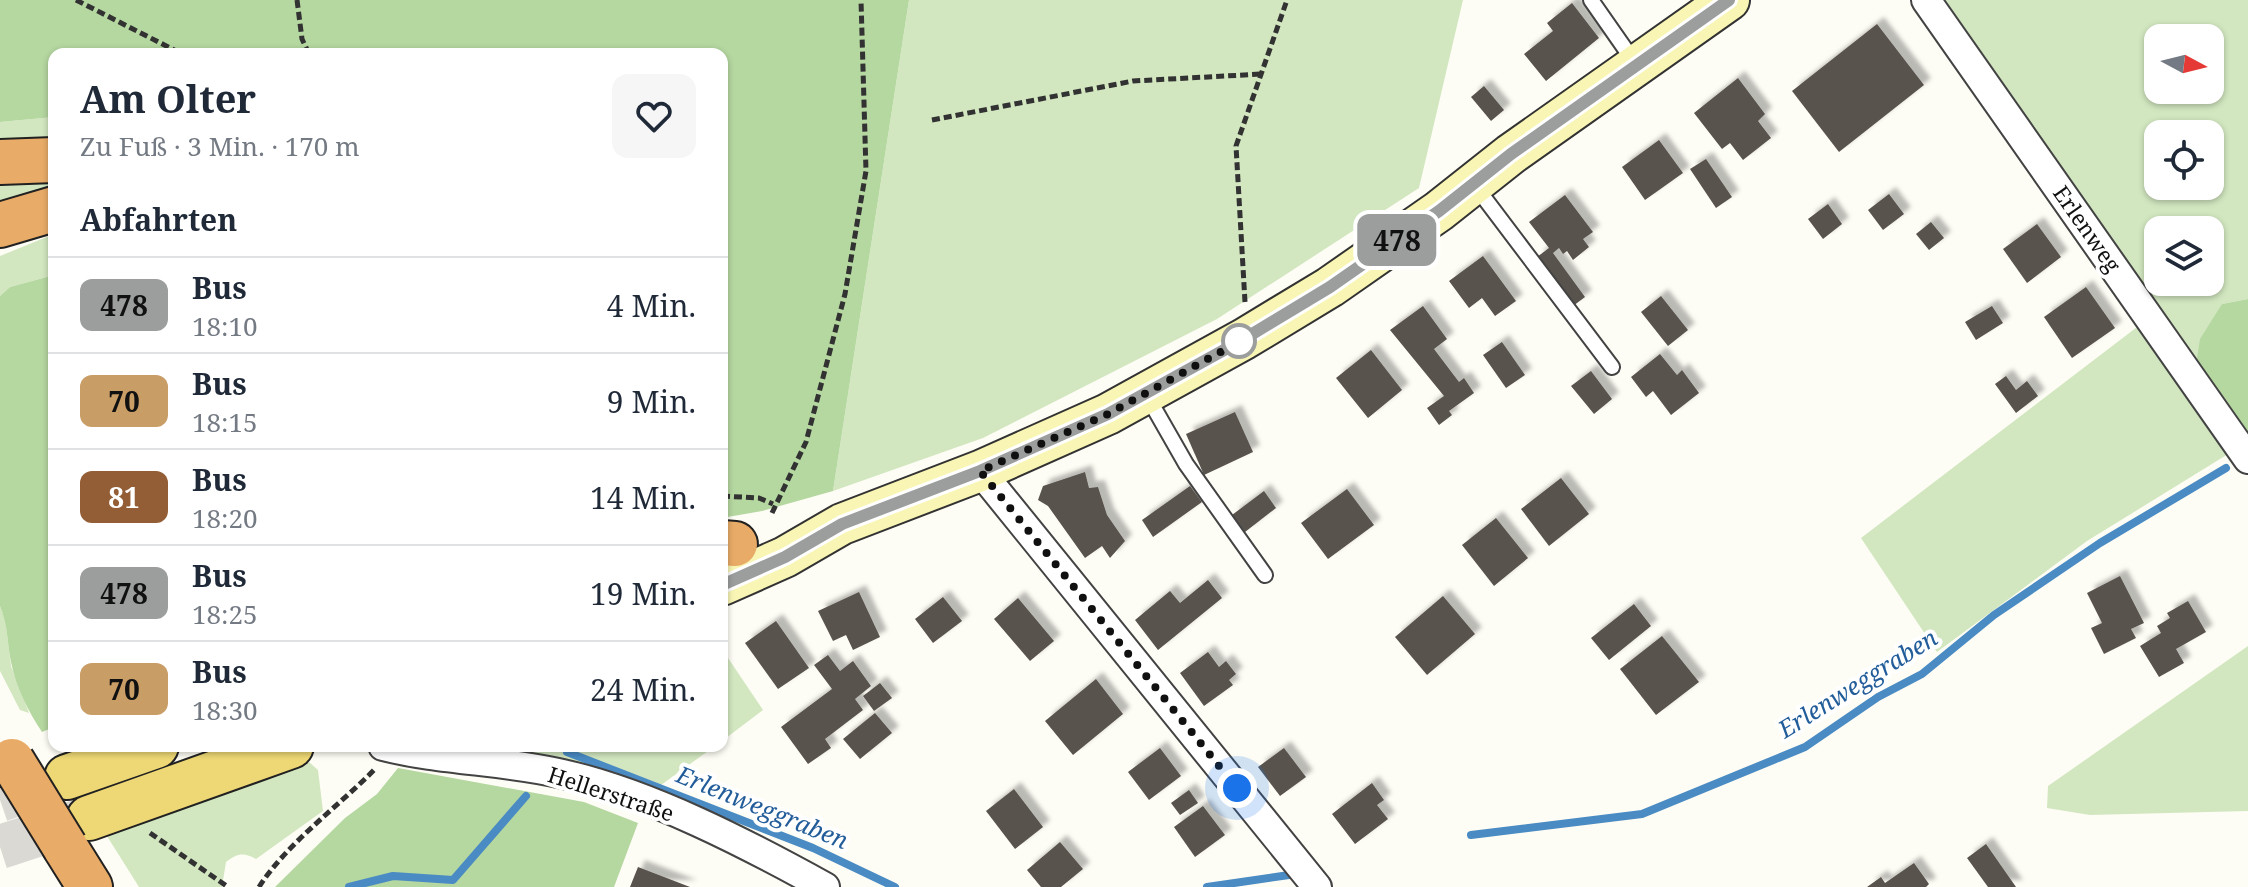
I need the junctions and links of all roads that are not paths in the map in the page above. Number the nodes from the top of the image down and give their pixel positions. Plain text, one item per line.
1 (1591, 0) edge
2 (1729, 0) edge
3 (1926, 0) edge
4 (1638, 66) junction
5 (48, 160) edge
6 (0, 162) edge
7 (1473, 183) junction
8 (48, 211) edge
9 (0, 225) edge
10 (1612, 367) dead end
11 (1146, 394) junction
12 (2248, 459) edge
13 (980, 471) junction
14 (842, 524) junction
15 (728, 545) edge
16 (1265, 575) dead end
17 (728, 582) edge
18 (6, 751) edge
19 (139, 752) edge
20 (276, 752) edge
21 (427, 752) edge
22 (67, 777) tunnel mouth
23 (93, 823) junction
24 (90, 887) edge
25 (825, 887) edge
26 (1317, 887) edge

1 - 4 lane
2 - 4 main road
3 - 12 street, Erlenweg
4 - 7 main road
5 - 6 highway
7 - 10 lane
7 - 11 main road
8 - 9 highway
11 - 13 main road
11 - 16 lane
13 - 14 main road
13 - 26 street
14 - 15 main road
14 - 17 main road
18 - 23 highway, bridge
19 - 22 main road
20 - 23 main road
21 - 25 street, Hellerstraße
23 - 24 highway

